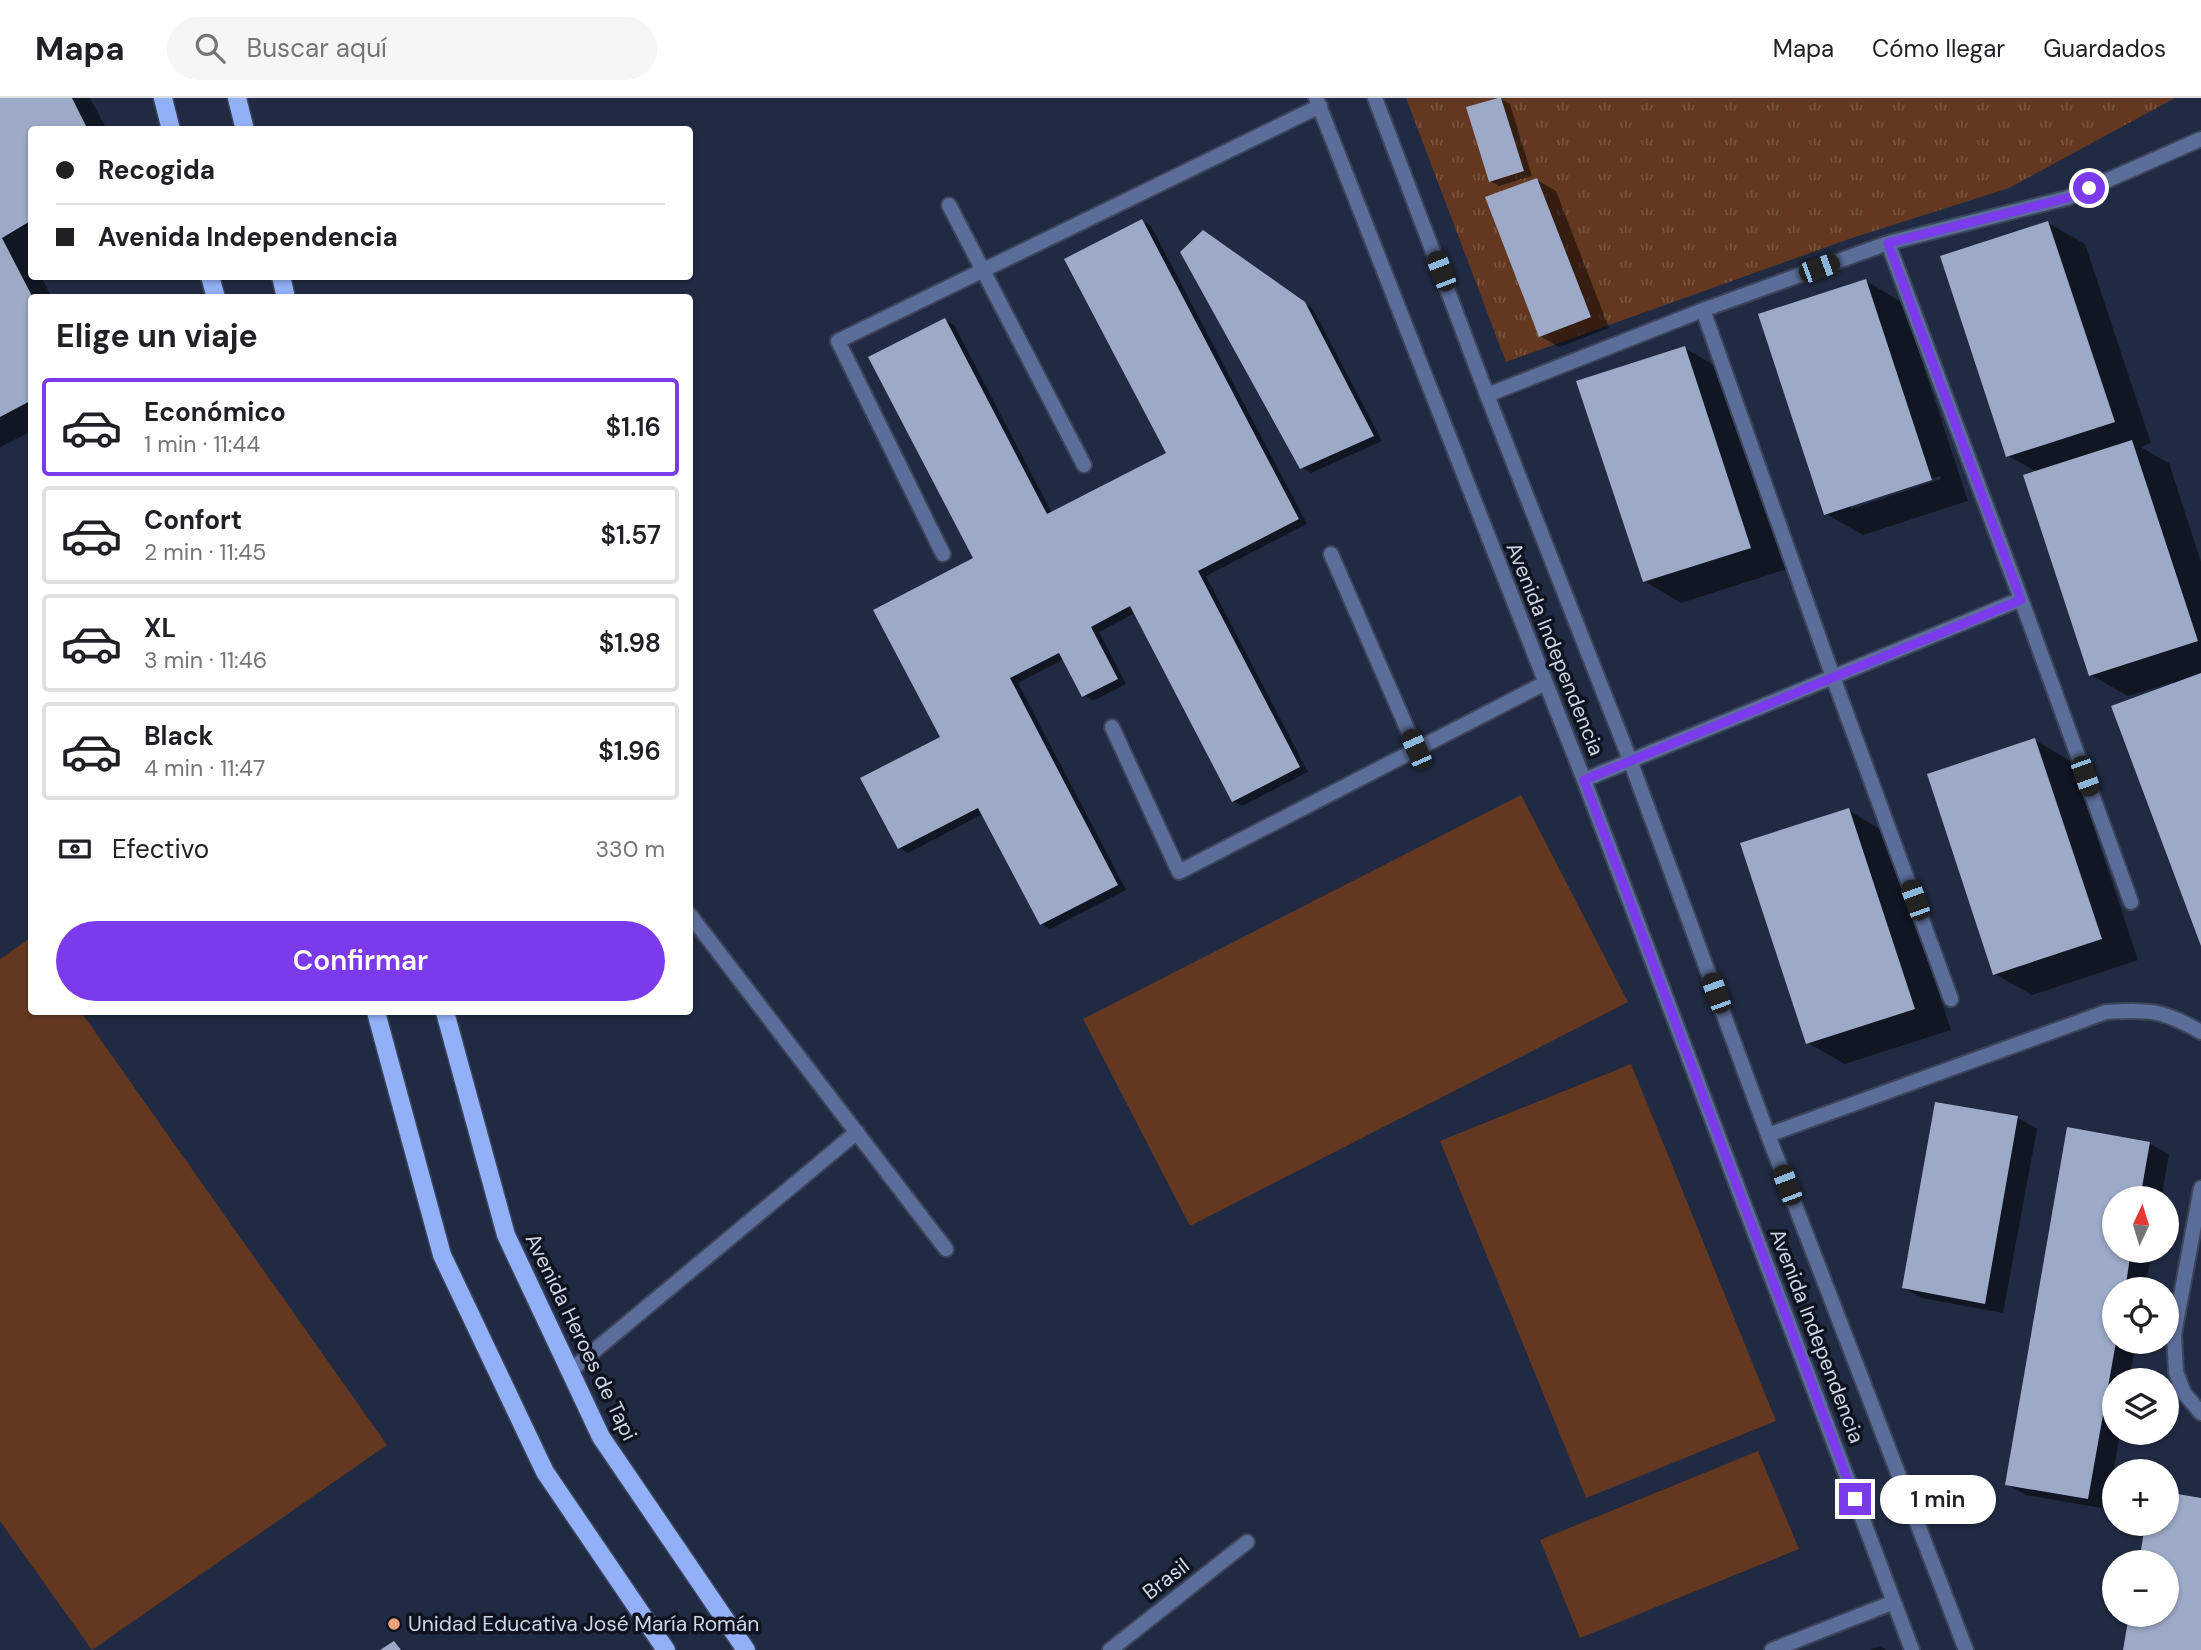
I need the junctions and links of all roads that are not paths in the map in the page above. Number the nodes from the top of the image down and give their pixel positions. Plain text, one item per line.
1 (163, 98) edge
2 (237, 98) edge
3 (1376, 98) edge
4 (1318, 102) edge
5 (170, 126) edge
6 (244, 126) edge
7 (2201, 139) edge
8 (948, 205) dead end
9 (1888, 243) junction
10 (984, 271) junction
11 (1703, 310) junction
12 (1487, 395) junction
13 (1083, 465) dead end
14 (943, 554) dead end
15 (1331, 554) dead end
16 (2021, 600) junction
17 (1833, 677) junction
18 (1545, 684) junction
19 (1112, 727) dead end
20 (1416, 749) junction
21 (1630, 760) junction
22 (1584, 780) junction
23 (2131, 902) dead end
24 (693, 919) edge
25 (1951, 999) dead end
26 (377, 1015) edge
27 (446, 1015) edge
28 (2201, 1032) edge
29 (857, 1132) junction
30 (1768, 1135) junction
31 (2201, 1188) edge
32 (946, 1249) dead end
33 (570, 1371) junction
34 (2201, 1413) edge
35 (1247, 1542) dead end
36 (1894, 1602) junction
37 (666, 1650) edge
38 (746, 1650) edge
39 (1110, 1650) edge
40 (1772, 1650) edge
41 (1912, 1650) edge
42 (1966, 1650) edge

1 - 5 main road
2 - 6 main road
3 - 12 street, Avenida Independencia
4 - 10 street
4 - 18 street, Avenida Independencia
7 - 9 street
8 - 10 street
9 - 11 street
9 - 16 street
10 - 13 street
10 - 14 street
11 - 12 street
11 - 17 street
12 - 21 street, Avenida Independencia
15 - 20 street
16 - 17 street
16 - 23 street
17 - 21 street
17 - 25 street
18 - 20 street
18 - 22 street, Avenida Independencia
19 - 20 street
21 - 22 street
21 - 30 street, Avenida Independencia
22 - 36 street, Avenida Independencia
24 - 29 street
26 - 37 main road
27 - 33 main road, Avenida Heroes de Tapi
28 - 30 street
29 - 32 street
29 - 33 street
30 - 42 street, Avenida Independencia
31 - 34 street
33 - 38 main road, Avenida Heroes de Tapi
35 - 39 street, Brasil
36 - 40 street
36 - 41 street, Avenida Independencia

